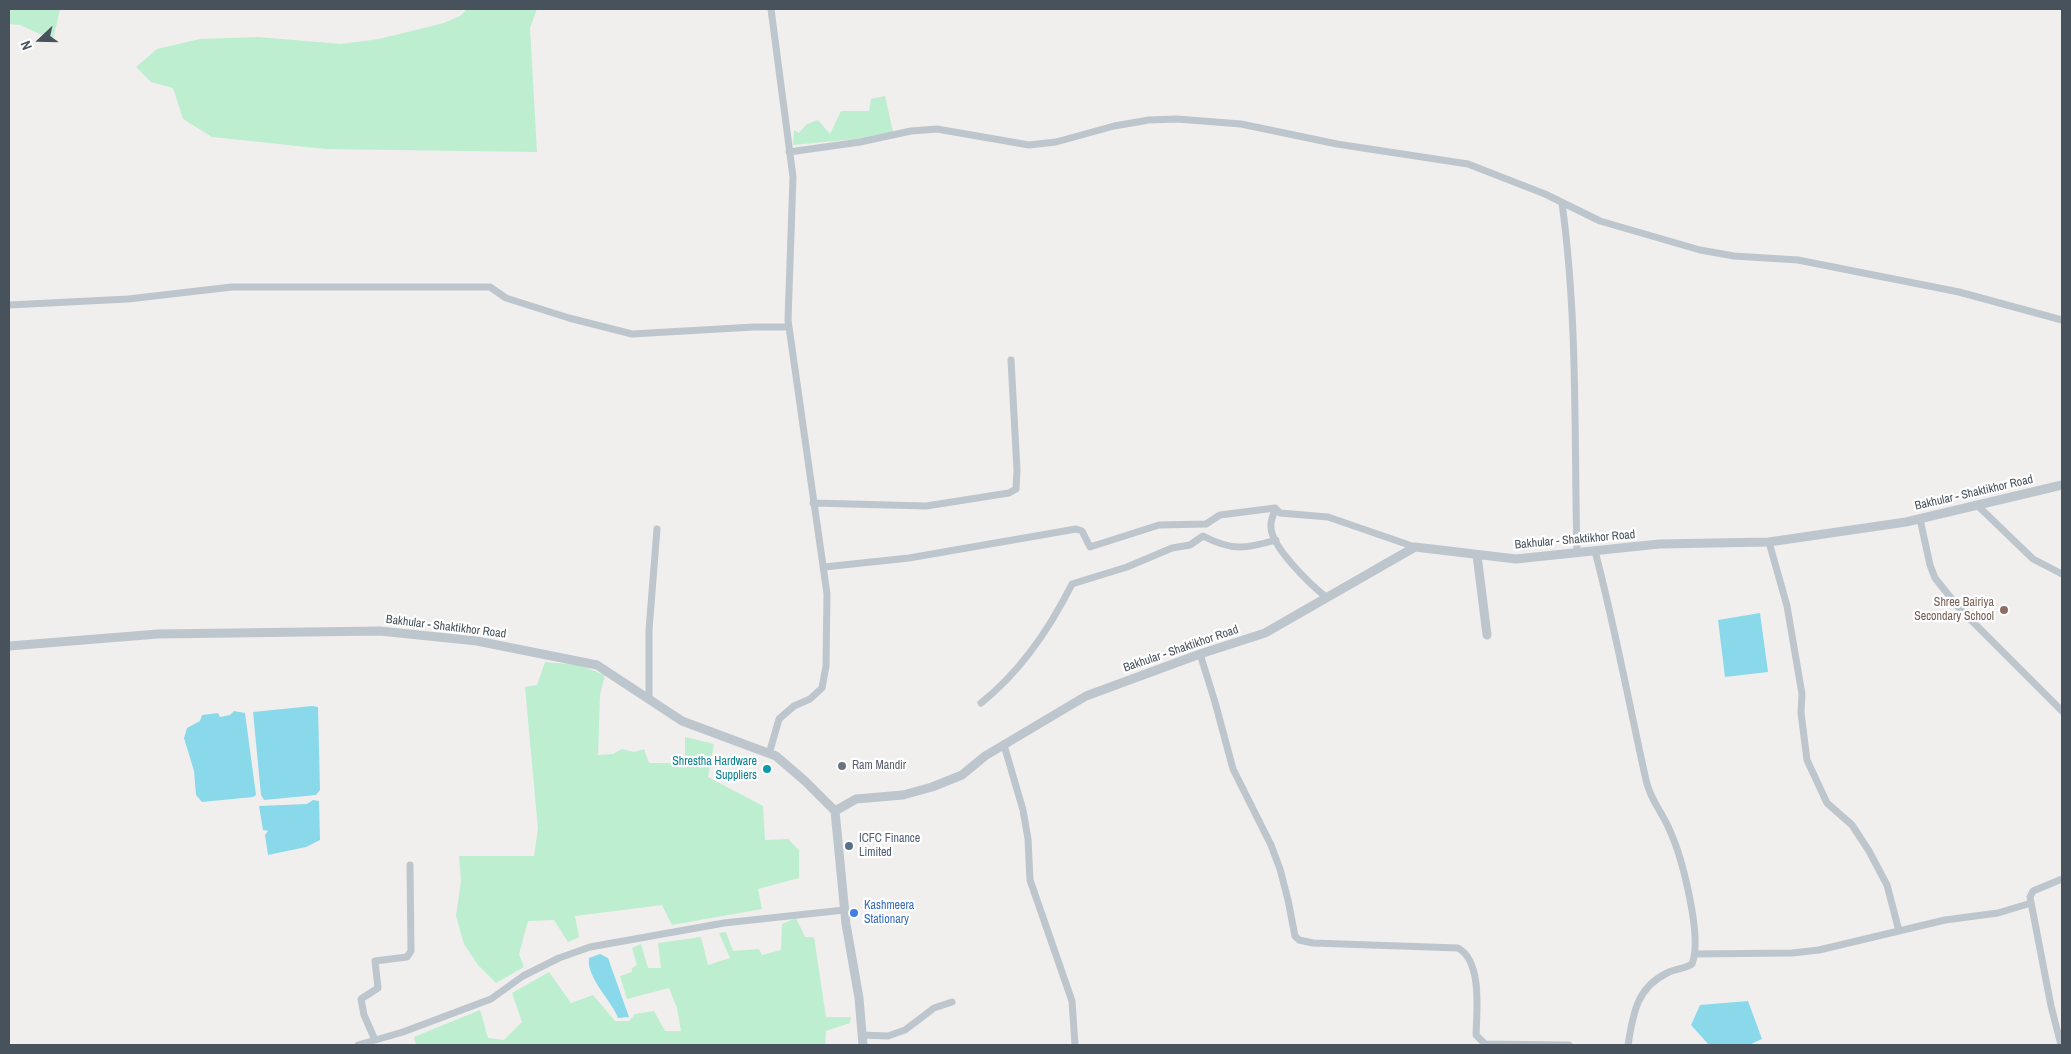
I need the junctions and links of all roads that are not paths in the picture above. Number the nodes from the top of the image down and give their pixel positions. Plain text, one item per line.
1 (771, 9) edge
2 (789, 152) junction
3 (1562, 204) junction
4 (9, 305) edge
5 (2062, 320) edge
6 (789, 327) junction
7 (1011, 360) dead end
8 (2062, 485) edge
9 (813, 503) junction
10 (1977, 505) junction
11 (1275, 508) junction
12 (1920, 519) junction
13 (657, 530) dead end
14 (1276, 540) junction
15 (1769, 542) junction
16 (1415, 547) junction
17 (1595, 551) junction
18 (1577, 553) junction
19 (1476, 554) junction
20 (824, 567) junction
21 (2062, 574) edge
22 (1326, 597) junction
23 (1487, 635) dead end
24 (9, 646) edge
25 (1200, 654) junction
26 (649, 699) junction
27 (981, 703) dead end
28 (2062, 711) edge
29 (1004, 745) junction
30 (769, 754) junction
31 (835, 811) junction
32 (410, 865) dead end
33 (2062, 879) edge
34 (2031, 903) junction
35 (844, 910) junction
36 (1900, 931) junction
37 (1695, 954) junction
38 (952, 1002) dead end
39 (862, 1035) junction
40 (378, 1040) junction
41 (358, 1045) edge
42 (386, 1045) edge
43 (863, 1045) edge
44 (1075, 1045) edge
45 (1567, 1045) edge
46 (1628, 1045) edge
47 (2061, 1045) edge

1 - 2 street
2 - 3 street
2 - 6 street
3 - 5 street
3 - 18 street
4 - 6 street
6 - 9 street
7 - 9 street
8 - 10 street, Bakhular - Shaktikhor Road
9 - 20 street
10 - 12 street, Bakhular - Shaktikhor Road
10 - 21 street
11 - 14 street
11 - 16 street
11 - 20 street
12 - 15 street, Bakhular - Shaktikhor Road
12 - 28 street
13 - 26 street
14 - 22 street
14 - 27 street
15 - 17 street, Bakhular - Shaktikhor Road
15 - 36 street
16 - 19 street, Bakhular - Shaktikhor Road
16 - 22 street, Bakhular - Shaktikhor Road
17 - 18 street, Bakhular - Shaktikhor Road
17 - 37 street
18 - 19 street, Bakhular - Shaktikhor Road
19 - 23 street
20 - 30 street
22 - 25 street, Bakhular - Shaktikhor Road
24 - 26 street, Bakhular - Shaktikhor Road
25 - 29 street, Bakhular - Shaktikhor Road
25 - 45 street
26 - 30 street, Bakhular - Shaktikhor Road
29 - 31 street, Bakhular - Shaktikhor Road
29 - 44 street
30 - 31 street, Bakhular - Shaktikhor Road
31 - 35 street
32 - 40 street
33 - 34 street
34 - 36 street
34 - 47 street
35 - 39 street
35 - 40 street
36 - 37 street
37 - 46 street
38 - 39 street
39 - 43 street
40 - 41 street
40 - 42 street

